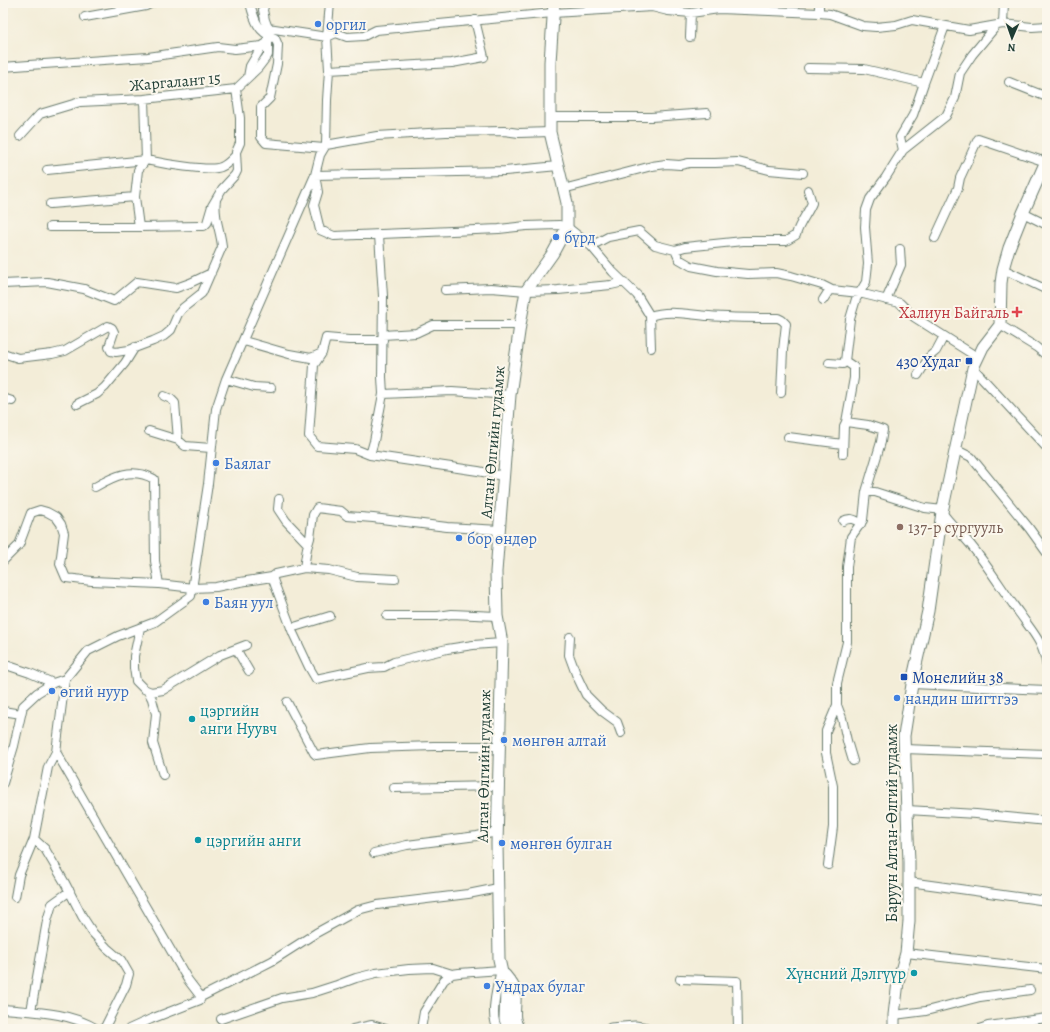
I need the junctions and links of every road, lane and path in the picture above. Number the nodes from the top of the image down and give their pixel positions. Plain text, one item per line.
1 (152, 3) edge
2 (250, 3) edge
3 (265, 3) edge
4 (330, 3) edge
5 (661, 3) edge
6 (702, 3) edge
7 (819, 3) edge
8 (1004, 3) edge
9 (652, 7) junction
10 (553, 8) edge
11 (719, 9) junction
12 (692, 13) junction
13 (819, 13) junction
14 (85, 17) dead end
15 (475, 20) junction
16 (1000, 24) junction
17 (945, 26) junction
18 (1047, 26) edge
19 (327, 37) junction
20 (690, 37) dead end
21 (267, 38) junction
22 (3, 68) edge
23 (808, 68) dead end
24 (330, 70) junction
25 (1009, 82) dead end
26 (924, 83) junction
27 (236, 89) junction
28 (1047, 97) edge
29 (144, 99) junction
30 (707, 113) dead end
31 (549, 117) junction
32 (550, 132) junction
33 (20, 136) dead end
34 (325, 146) junction
35 (903, 150) junction
36 (236, 155) junction
37 (146, 160) junction
38 (1046, 161) edge
39 (558, 166) junction
40 (47, 170) dead end
41 (803, 173) dead end
42 (316, 175) junction
43 (563, 189) junction
44 (808, 190) dead end
45 (135, 197) junction
46 (216, 200) junction
47 (50, 204) dead end
48 (1023, 213) junction
49 (1047, 225) edge
50 (50, 227) dead end
51 (139, 227) junction
52 (567, 227) junction
53 (380, 234) junction
54 (935, 238) dead end
55 (859, 245) dead end
56 (591, 246) junction
57 (900, 249) dead end
58 (675, 250) junction
59 (867, 253) junction
60 (1003, 269) junction
61 (211, 273) junction
62 (624, 282) junction
63 (3, 284) edge
64 (830, 289) junction
65 (445, 290) dead end
66 (1047, 290) edge
67 (526, 291) junction
68 (859, 293) junction
69 (822, 300) dead end
70 (886, 300) junction
71 (650, 316) junction
72 (520, 325) junction
73 (1000, 325) junction
74 (944, 336) junction
75 (383, 338) junction
76 (244, 340) junction
77 (135, 348) junction
78 (651, 348) dead end
79 (3, 353) edge
80 (322, 354) junction
81 (1047, 356) edge
82 (845, 361) junction
83 (829, 363) dead end
84 (975, 363) junction
85 (918, 375) dead end
86 (226, 379) junction
87 (271, 388) dead end
88 (781, 393) dead end
89 (383, 394) junction
90 (510, 395) junction
91 (164, 396) dead end
92 (3, 398) edge
93 (12, 401) dead end
94 (76, 404) dead end
95 (846, 422) junction
96 (149, 431) dead end
97 (788, 437) dead end
98 (178, 440) junction
99 (843, 444) junction
100 (211, 448) junction
101 (1047, 448) edge
102 (956, 449) junction
103 (843, 454) dead end
104 (370, 455) junction
105 (503, 476) junction
106 (95, 487) dead end
107 (866, 492) junction
108 (279, 499) dead end
109 (942, 511) junction
110 (843, 520) dead end
111 (861, 524) junction
112 (500, 530) junction
113 (308, 544) junction
114 (1047, 553) edge
115 (3, 561) edge
116 (304, 568) junction
117 (272, 577) junction
118 (395, 580) dead end
119 (159, 584) junction
120 (193, 588) junction
121 (330, 616) dead end
122 (387, 616) dead end
123 (498, 616) junction
124 (140, 628) junction
125 (291, 628) junction
126 (570, 637) dead end
127 (502, 642) junction
128 (246, 645) dead end
129 (236, 649) junction
130 (3, 664) edge
131 (1047, 667) edge
132 (249, 671) dead end
133 (65, 679) junction
134 (53, 684) junction
135 (912, 684) junction
136 (1047, 690) edge
137 (148, 691) junction
138 (287, 702) dead end
139 (837, 705) junction
140 (3, 711) edge
141 (21, 714) junction
142 (621, 733) dead end
143 (500, 746) junction
144 (904, 748) junction
145 (56, 752) junction
146 (1047, 754) edge
147 (853, 761) dead end
148 (163, 775) dead end
149 (3, 782) edge
150 (498, 786) junction
151 (394, 788) dead end
152 (907, 810) junction
153 (1047, 821) edge
154 (497, 832) junction
155 (34, 839) junction
156 (374, 853) dead end
157 (828, 865) dead end
158 (909, 882) junction
159 (498, 888) junction
160 (70, 891) junction
161 (14, 897) dead end
162 (1047, 901) edge
163 (906, 953) junction
164 (1047, 969) edge
165 (501, 970) junction
166 (452, 974) junction
167 (680, 979) dead end
168 (1030, 990) dead end
169 (201, 997) junction
170 (3, 1009) edge
171 (31, 1011) junction
172 (894, 1015) junction
173 (1047, 1018) edge
174 (221, 1019) dead end
175 (97, 1029) edge
176 (104, 1029) edge
177 (129, 1029) edge
178 (353, 1029) edge
179 (386, 1029) edge
180 (421, 1029) edge
181 (499, 1029) edge
182 (512, 1029) edge
183 (519, 1029) edge
184 (611, 1029) edge
185 (647, 1029) edge
186 (738, 1029) edge
187 (894, 1029) edge
188 (979, 1029) edge

1 - 14 street
2 - 21 street
3 - 21 street
4 - 19 street
5 - 9 street
6 - 11 street
7 - 13 street
8 - 16 street
9 - 10 street
9 - 12 street
10 - 15 street
10 - 31 main road, Алтан Өлгийн гудамж
11 - 12 street
11 - 13 street
12 - 20 street
13 - 17 street
15 - 19 street
15 - 24 street
16 - 17 street
16 - 18 street
16 - 35 street
17 - 26 street
19 - 21 street
19 - 24 street
21 - 22 street
21 - 27 street, Жаргалант 15
21 - 34 street
23 - 26 street
24 - 34 street
25 - 28 street
26 - 35 street
27 - 29 street, Жаргалант 15
27 - 36 street
29 - 33 street, Жаргалант 15
29 - 37 street
30 - 31 street
31 - 32 main road, Алтан Өлгийн гудамж
32 - 34 street
32 - 39 main road, Алтан Өлгийн гудамж
34 - 42 street
35 - 59 street
36 - 37 street
36 - 46 street
37 - 40 street
37 - 45 street
38 - 48 main road
38 - 54 street
39 - 42 street
39 - 43 main road, Алтан Өлгийн гудамж
41 - 43 street
42 - 53 street
42 - 76 street
43 - 52 main road, Алтан Өлгийн гудамж
44 - 58 street
45 - 47 street
45 - 51 street
46 - 51 street
46 - 61 street
48 - 49 street
48 - 60 main road
50 - 51 street
52 - 53 street
52 - 56 street
52 - 67 main road, Алтан Өлгийн гудамж
53 - 75 street
55 - 59 street
56 - 58 street
56 - 62 street
57 - 70 street
58 - 64 street
59 - 68 street
60 - 66 street
60 - 73 main road
61 - 63 street
61 - 77 street
62 - 67 street
62 - 71 street
64 - 68 street
64 - 69 street
65 - 67 street
67 - 72 main road, Алтан Өлгийн гудамж
68 - 70 street
68 - 82 street
70 - 74 street
71 - 78 street
71 - 88 street
72 - 75 street
72 - 90 main road, Алтан Өлгийн гудамж
73 - 81 street
73 - 84 main road, Баруун Алтан-Өлгий гудамж
74 - 84 street
74 - 85 street
75 - 80 street
75 - 89 street
76 - 80 street
76 - 86 street
77 - 79 street
77 - 94 street
80 - 104 street
82 - 83 street
82 - 95 street
84 - 101 street
84 - 102 main road, Баруун Алтан-Өлгий гудамж
86 - 87 street
86 - 100 street
89 - 90 street
89 - 104 street
90 - 105 main road, Алтан Өлгийн гудамж
91 - 98 street
92 - 93 street
95 - 99 street
95 - 107 street
96 - 98 street
97 - 99 street
98 - 100 street
99 - 103 street
100 - 120 street
102 - 109 main road, Баруун Алтан-Өлгий гудамж
102 - 114 street
104 - 105 street
105 - 112 main road, Алтан Өлгийн гудамж
106 - 119 street
107 - 109 street
107 - 111 street
108 - 113 street
109 - 131 street
109 - 135 main road, Баруун Алтан-Өлгий гудамж
110 - 111 street
111 - 139 street
112 - 113 street
112 - 123 main road, Алтан Өлгийн гудамж
113 - 116 street
115 - 119 street
116 - 117 street
116 - 118 street
117 - 120 street
117 - 125 street
119 - 120 street
120 - 124 street
121 - 125 street
122 - 123 street
123 - 127 main road, Алтан Өлгийн гудамж
124 - 133 street
124 - 137 street
125 - 127 street
126 - 142 street
127 - 143 main road, Алтан Өлгийн гудамж
128 - 129 street
129 - 132 street
129 - 137 street
130 - 134 street
133 - 134 street
133 - 145 street
134 - 141 street
135 - 136 street
135 - 144 main road, Баруун Алтан-Өлгий гудамж
137 - 148 street
138 - 143 street
139 - 147 street
139 - 157 street
140 - 141 street
141 - 149 street
143 - 150 main road, Алтан Өлгийн гудамж
144 - 146 street
144 - 152 main road, Баруун Алтан-Өлгий гудамж
145 - 155 street
145 - 169 street
150 - 151 street
150 - 154 main road, Алтан Өлгийн гудамж
152 - 153 street
152 - 158 main road, Баруун Алтан-Өлгий гудамж
154 - 156 street
154 - 159 main road, Алтан Өлгийн гудамж
155 - 160 street
155 - 161 street
158 - 162 street
158 - 163 main road, Баруун Алтан-Өлгий гудамж
159 - 165 main road, Алтан Өлгийн гудамж
159 - 169 street
160 - 171 street
160 - 176 street
163 - 164 street
163 - 172 main road, Баруун Алтан-Өлгий гудамж
165 - 166 street
165 - 181 street
165 - 182 main road, Алтан Өлгийн гудамж
165 - 183 main road, Алтан Өлгийн гудамж
166 - 174 street
166 - 180 street
167 - 186 street
168 - 172 street
169 - 177 street
170 - 171 street
171 - 175 street
172 - 187 main road, Баруун Алтан-Өлгий гудамж
173 - 188 street
178 - 179 street
184 - 185 main road

